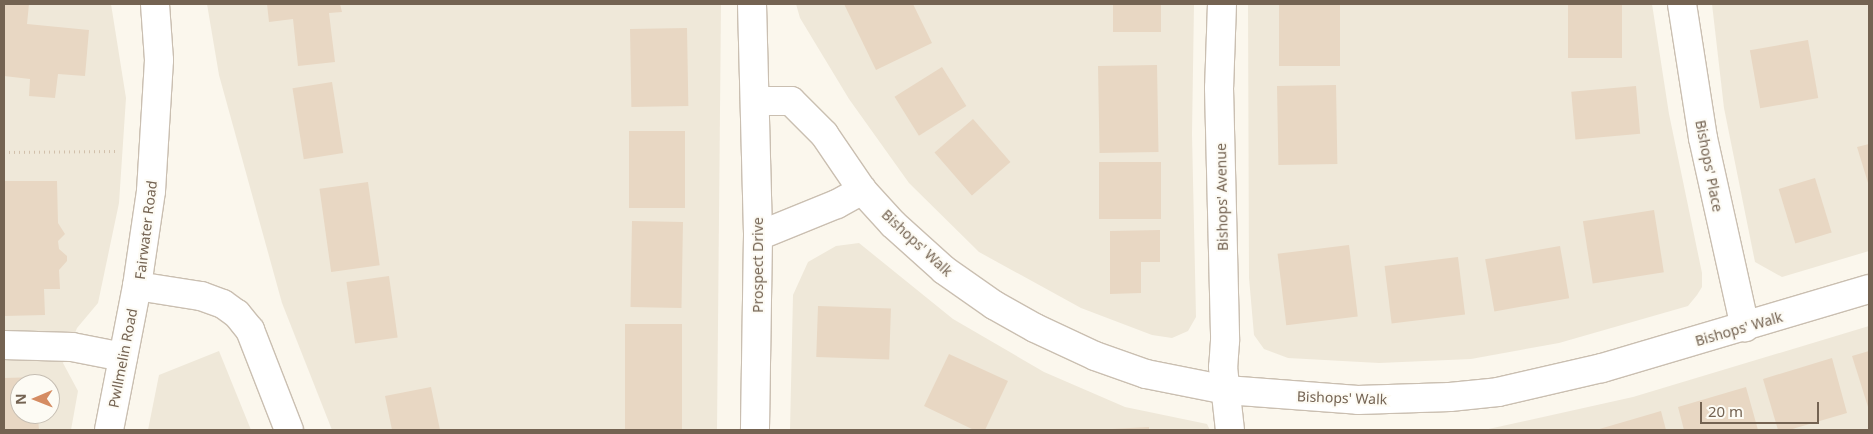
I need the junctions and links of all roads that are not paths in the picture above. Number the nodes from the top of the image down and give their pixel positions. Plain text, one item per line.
1 (155, 4) edge
2 (752, 4) edge
3 (1222, 4) edge
4 (1682, 4) edge
5 (755, 101) junction
6 (862, 190) junction
7 (758, 236) junction
8 (138, 286) junction
9 (1869, 289) edge
10 (1745, 327) junction
11 (4, 345) edge
12 (123, 357) junction
13 (1226, 390) junction
14 (109, 430) edge
15 (289, 430) edge
16 (756, 430) edge
17 (1230, 430) edge

1 - 8 street, Fairwater Road
2 - 5 street, Prospect Drive
3 - 13 street, Bishops' Avenue
4 - 10 street, Bishops' Place
5 - 6 street, Bishops' Walk
5 - 7 street, Prospect Drive
6 - 7 street
6 - 13 street, Bishops' Walk
7 - 16 street, Prospect Drive
8 - 12 street, Pwllmelin Road
8 - 15 street, Fairwater Road
9 - 10 street, Bishops' Walk
10 - 13 street, Bishops' Walk
11 - 12 street
12 - 14 street, Pwllmelin Road
13 - 17 street, Bishops' Avenue

